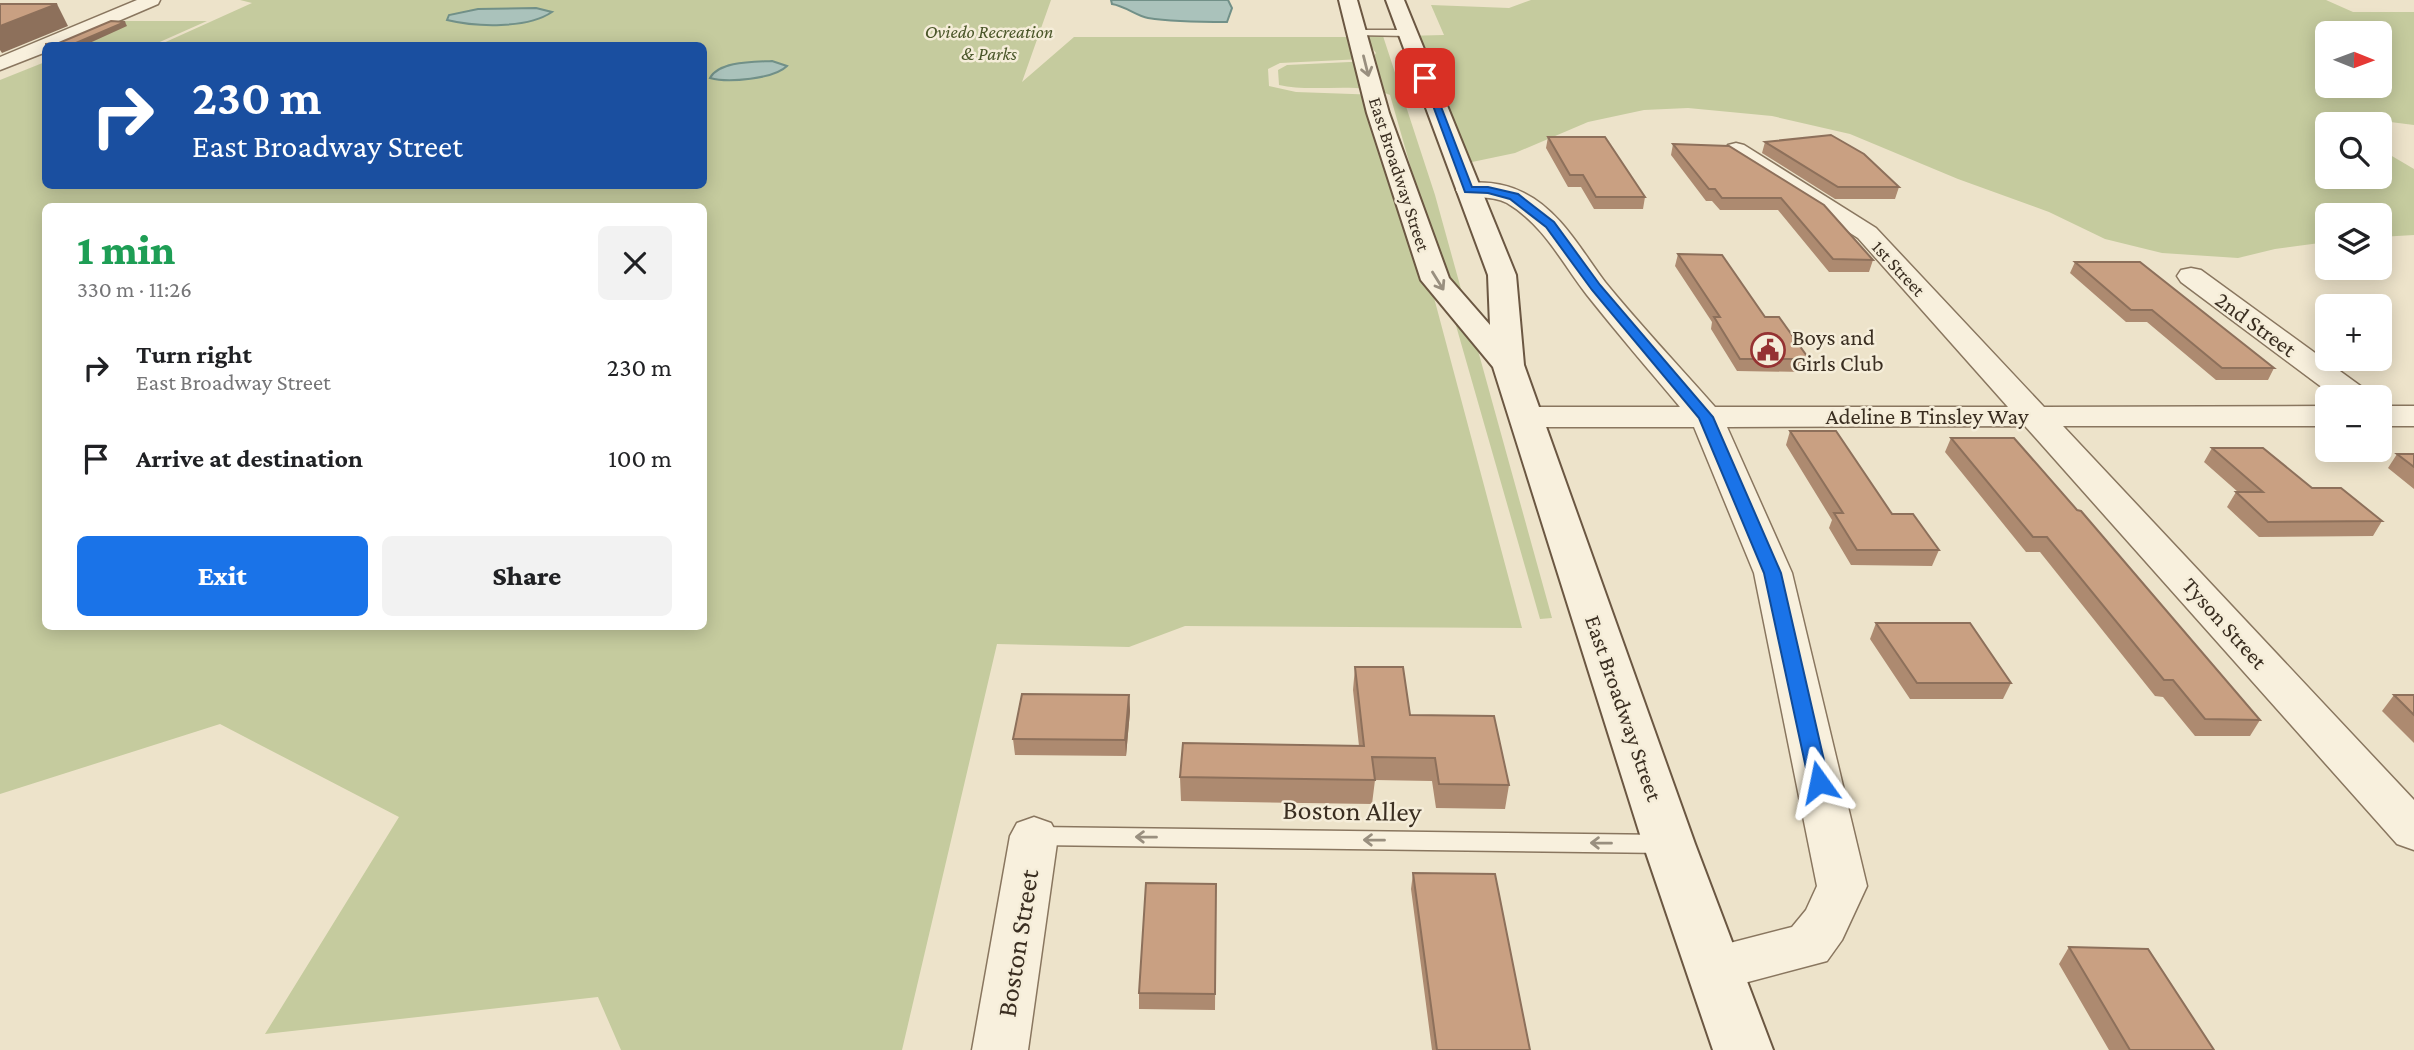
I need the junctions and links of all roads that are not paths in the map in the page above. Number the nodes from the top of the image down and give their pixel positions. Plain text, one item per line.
1 (152, 0) edge
2 (1348, 0) edge
3 (1395, 0) edge
4 (1357, 33) junction
5 (1408, 33) junction
6 (52, 42) edge
7 (42, 46) edge
8 (0, 64) edge
9 (1736, 150) edge
10 (1468, 190) junction
11 (2191, 276) dead end
12 (1508, 365) junction
13 (2339, 385) edge
14 (2036, 416) junction
15 (2315, 416) edge
16 (2392, 416) edge
17 (2414, 416) edge
18 (1526, 417) junction
19 (1706, 417) junction
20 (2414, 831) edge
21 (1034, 836) joint
22 (1669, 844) junction
23 (1714, 968) junction
24 (1000, 1050) edge
25 (1743, 1050) edge

1 - 6 street
2 - 4 main road, East Broadway Street
3 - 5 main road, East Broadway Street
4 - 5 lane
4 -> 12 main road, East Broadway Street
5 - 10 main road, East Broadway Street
7 - 8 street
9 - 14 street, 1st Street
10 - 12 main road, East Broadway Street
10 - 19 street
11 - 13 street, 2nd Street
12 - 18 main road, East Broadway Street
14 - 15 street, Adeline B Tinsley Way
14 - 19 street, Adeline B Tinsley Way
14 - 20 street, Tyson Street
16 - 17 street
18 - 19 street, Adeline B Tinsley Way
18 - 22 main road, East Broadway Street
19 - 23 street
22 -> 21 lane, Boston Alley
21 - 24 street, Boston Street
22 - 23 main road, East Broadway Street
23 - 25 main road, East Broadway Street

